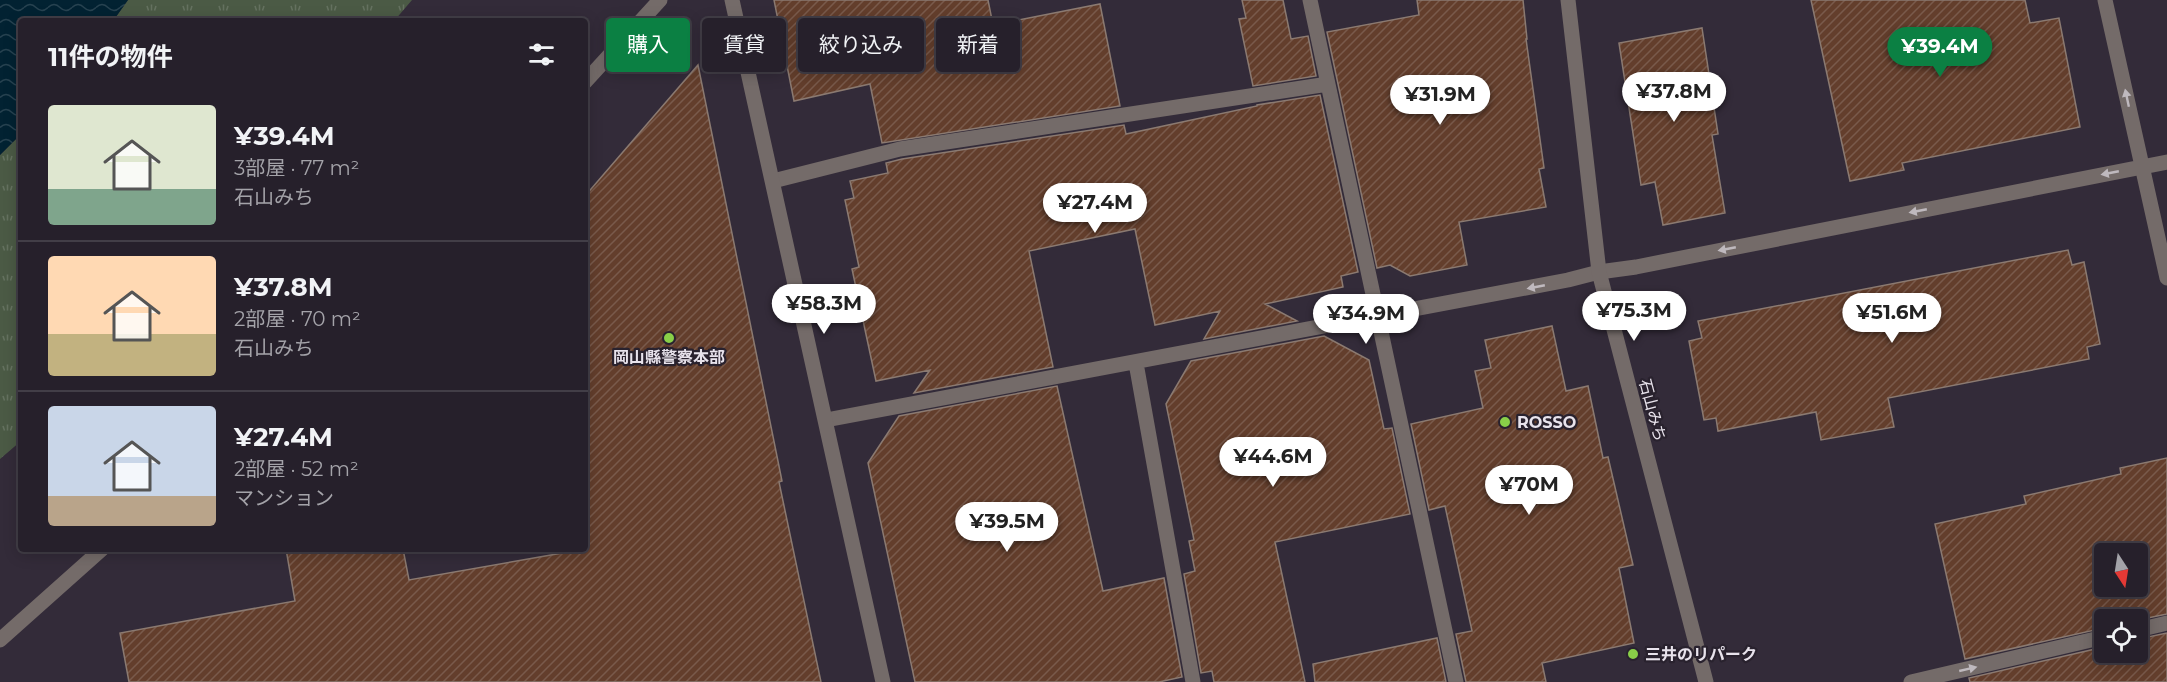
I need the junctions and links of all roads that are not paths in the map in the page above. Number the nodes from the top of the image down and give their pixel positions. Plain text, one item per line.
1 (660, 0) edge
2 (732, 0) edge
3 (1310, 0) edge
4 (1568, 0) edge
5 (2105, 0) edge
6 (588, 79) edge
7 (1328, 84) junction
8 (2167, 162) edge
9 (2142, 167) junction
10 (773, 181) junction
11 (1599, 272) junction
12 (2167, 278) edge
13 (1377, 317) junction
14 (1136, 363) junction
15 (826, 420) junction
16 (99, 552) edge
17 (2167, 623) edge
18 (2148, 628) edge
19 (2094, 639) edge
20 (0, 640) edge
21 (883, 682) edge
22 (1193, 682) edge
23 (1456, 682) edge
24 (1706, 682) edge
25 (1911, 682) edge

1 - 6 street
2 - 10 street
3 - 7 street
4 - 11 street, 石山みち
9 -> 5 street
7 - 10 street
7 - 13 street
8 - 9 street
9 -> 11 street
9 - 12 street
10 - 15 street
11 -> 13 street
11 - 24 street, 石山みち
13 - 14 street
13 - 23 street
14 - 15 street
14 - 22 street
15 - 21 street
16 - 20 street
17 - 18 street
25 -> 19 street

